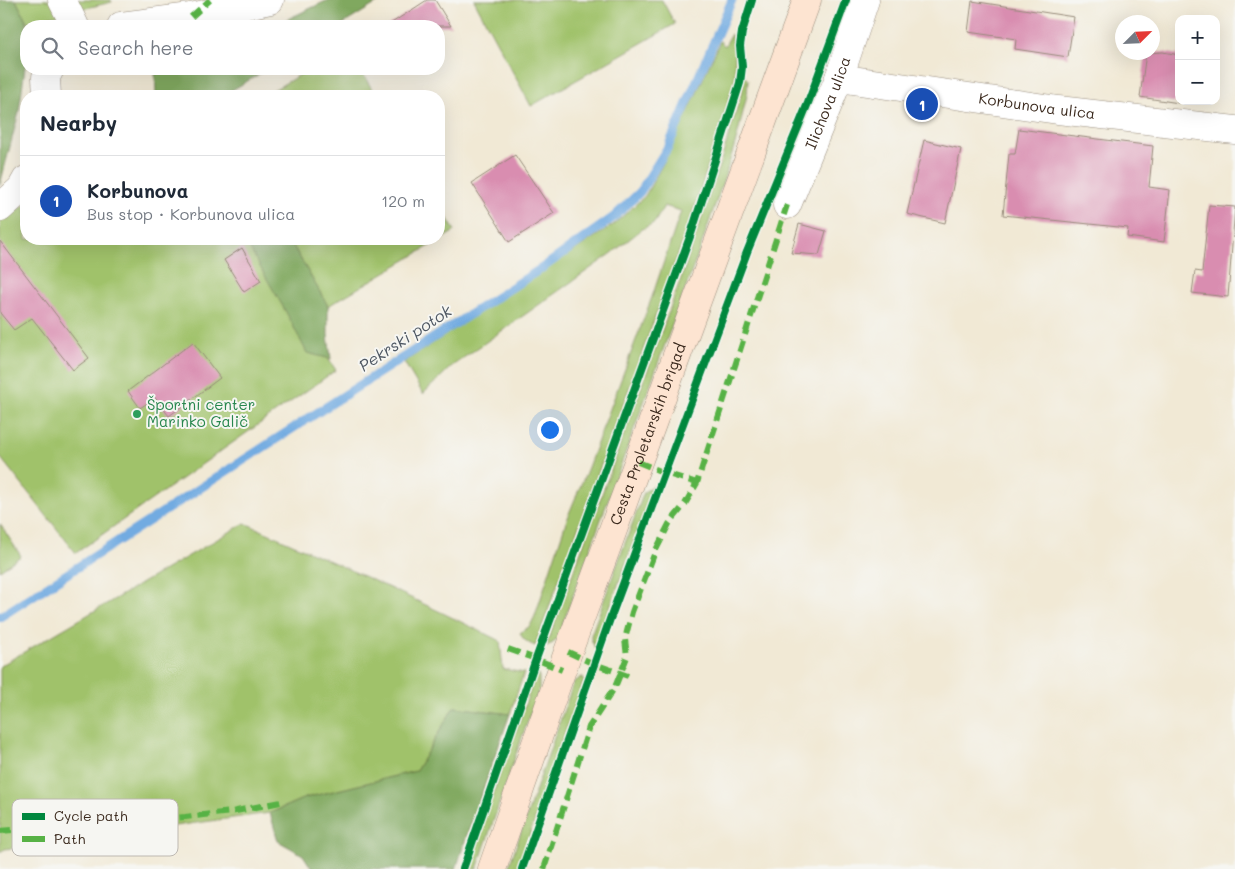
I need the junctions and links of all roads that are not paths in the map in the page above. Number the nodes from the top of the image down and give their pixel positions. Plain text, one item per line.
1 (62, 0) edge
2 (270, 0) edge
3 (807, 0) edge
4 (865, 0) edge
5 (72, 20) edge
6 (168, 20) edge
7 (47, 75) edge
8 (839, 78) junction
9 (46, 90) edge
10 (1235, 130) edge
11 (20, 190) edge
12 (787, 205) dead end
13 (0, 208) edge
14 (492, 869) edge

1 - 5 street
2 - 6 street
3 - 14 main road, Cesta Proletarskih brigad
4 - 8 street, Ilichova ulica
7 - 9 street
8 - 10 street, Korbunova ulica
8 - 12 street, Ilichova ulica
11 - 13 street

